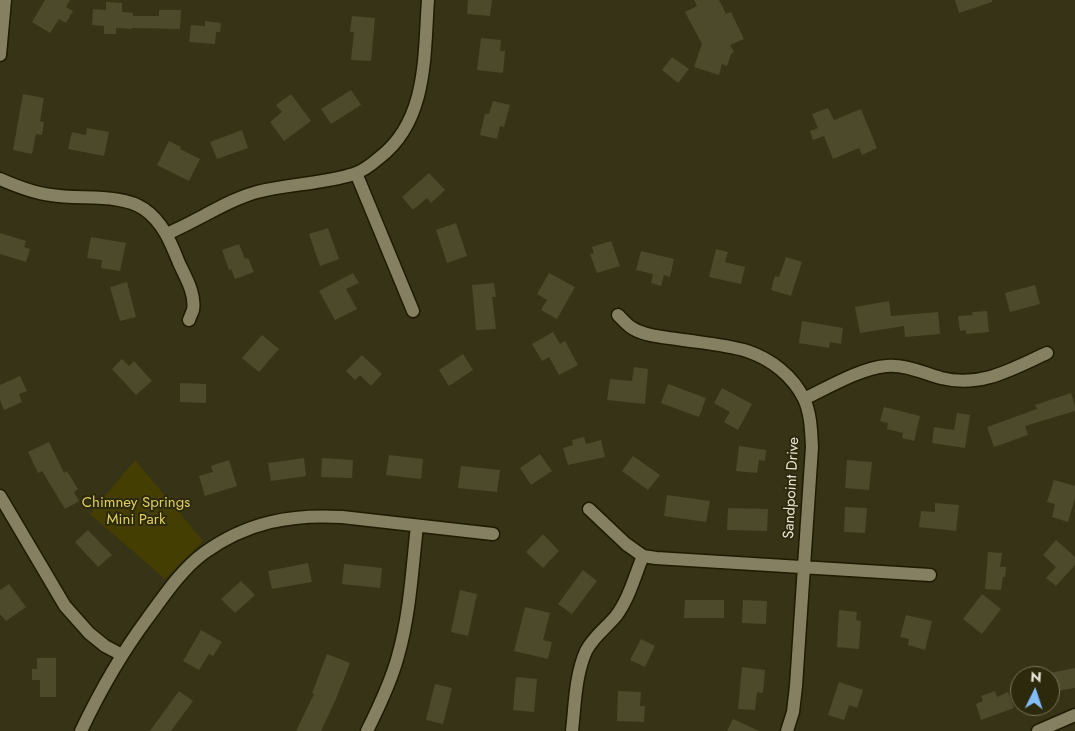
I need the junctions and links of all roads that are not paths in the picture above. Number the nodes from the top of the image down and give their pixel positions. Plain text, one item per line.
1 (5, 0) edge
2 (428, 0) edge
3 (0, 56) edge
4 (356, 173) junction
5 (0, 179) edge
6 (167, 234) junction
7 (414, 311) dead end
8 (618, 315) dead end
9 (189, 320) dead end
10 (1047, 353) dead end
11 (804, 399) junction
12 (0, 496) edge
13 (590, 509) dead end
14 (417, 526) junction
15 (493, 534) dead end
16 (643, 556) junction
17 (804, 567) junction
18 (930, 575) dead end
19 (122, 655) junction
20 (1075, 715) edge
21 (81, 731) edge
22 (367, 731) edge
23 (572, 731) edge
24 (787, 731) edge
25 (1038, 731) edge

1 - 3 street
2 - 4 street
4 - 6 street
4 - 7 street
5 - 6 street
6 - 9 street
8 - 11 street, Sandpoint Drive
10 - 11 street
11 - 17 street, Sandpoint Drive
12 - 19 street
13 - 16 street
14 - 15 street
14 - 19 street
14 - 22 street
16 - 17 street
16 - 23 street
17 - 18 street
17 - 24 street, Sandpoint Drive
19 - 21 street
20 - 25 street

